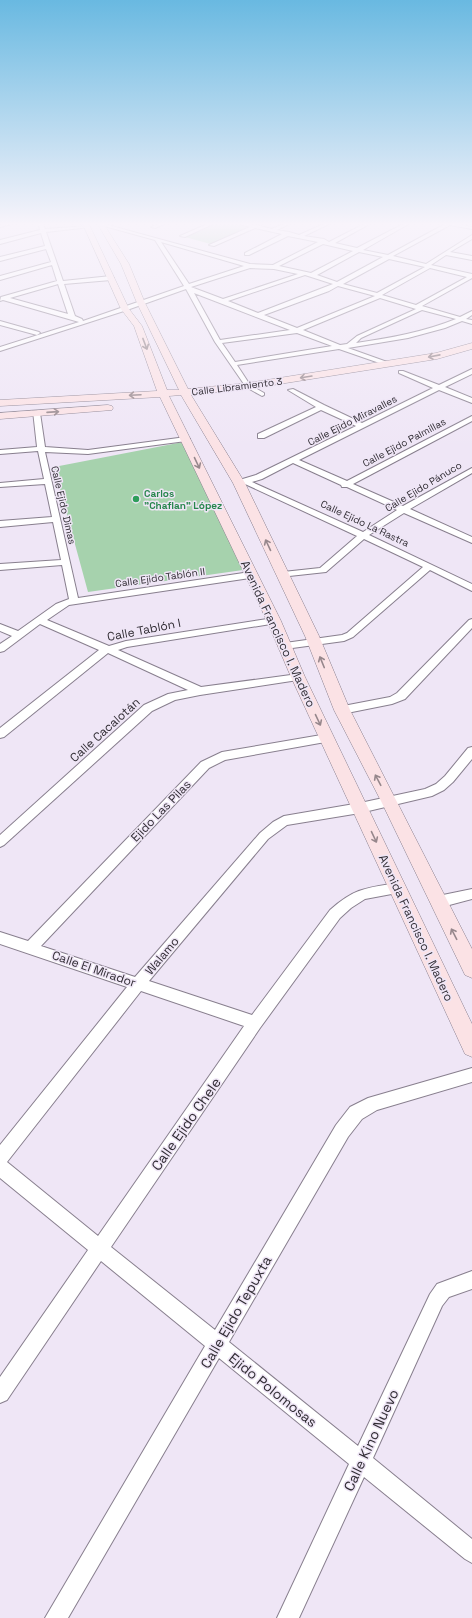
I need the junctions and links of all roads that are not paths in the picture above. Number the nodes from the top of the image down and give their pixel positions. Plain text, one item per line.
1 (1, 298) edge
2 (65, 298) edge
3 (120, 298) edge
4 (138, 298) edge
5 (153, 298) edge
6 (193, 298) edge
7 (214, 298) edge
8 (233, 298) edge
9 (308, 298) edge
10 (377, 298) edge
11 (384, 298) edge
12 (433, 298) edge
13 (223, 301) junction
14 (140, 302) junction
15 (124, 307) junction
16 (419, 307) junction
17 (472, 313) edge
18 (258, 315) junction
19 (72, 317) junction
20 (80, 320) junction
21 (462, 320) junction
22 (472, 322) edge
23 (0, 323) edge
24 (296, 331) junction
25 (37, 333) junction
26 (22, 340) junction
27 (218, 342) junction
28 (0, 345) edge
29 (350, 346) junction
30 (472, 346) edge
31 (339, 347) junction
32 (0, 349) edge
33 (451, 362) dead end
34 (234, 364) junction
35 (388, 364) junction
36 (472, 371) edge
37 (401, 372) junction
38 (385, 374) dead end
39 (248, 386) junction
40 (307, 387) dead end
41 (438, 387) junction
42 (284, 391) junction
43 (262, 394) junction
44 (186, 397) junction
45 (164, 400) junction
46 (472, 401) edge
47 (0, 403) edge
48 (121, 407) dead end
49 (322, 407) junction
50 (36, 413) junction
51 (0, 416) edge
52 (472, 418) edge
53 (363, 426) junction
54 (261, 436) dead end
55 (186, 439) junction
56 (41, 449) junction
57 (0, 452) edge
58 (293, 460) junction
59 (472, 470) edge
60 (48, 481) junction
61 (243, 483) junction
62 (0, 485) edge
63 (345, 485) junction
64 (402, 510) junction
65 (57, 519) junction
66 (0, 524) edge
67 (364, 535) junction
68 (470, 538) edge
69 (66, 562) junction
70 (429, 566) junction
71 (0, 567) edge
72 (250, 574) junction
73 (283, 575) junction
74 (472, 588) edge
75 (74, 600) junction
76 (39, 620) junction
77 (274, 621) junction
78 (472, 622) edge
79 (0, 627) edge
80 (19, 635) junction
81 (314, 641) junction
82 (285, 646) junction
83 (0, 649) edge
84 (109, 650) junction
85 (298, 677) junction
86 (200, 691) junction
87 (342, 710) junction
88 (0, 734) edge
89 (327, 738) junction
90 (472, 751) edge
91 (390, 801) junction
92 (360, 808) junction
93 (0, 842) edge
94 (397, 888) junction
95 (472, 894) edge
96 (438, 902) junction
97 (0, 938) edge
98 (30, 948) junction
99 (472, 969) edge
100 (138, 984) junction
101 (255, 1024) junction
102 (472, 1048) edge
103 (472, 1075) edge
104 (0, 1158) edge
105 (0, 1167) edge
106 (100, 1248) junction
107 (472, 1280) edge
108 (217, 1344) junction
109 (0, 1393) edge
110 (361, 1461) junction
111 (472, 1552) edge
112 (56, 1618) edge
113 (288, 1618) edge

1 - 19 street
2 - 19 street
3 - 15 street, Avenida Francisco I. Madero
4 - 14 street
5 - 14 street
6 - 27 street
7 - 13 street
8 - 13 street
9 - 18 street
10 - 24 street
11 - 16 street
12 - 16 street
13 - 18 street
14 - 15 street
14 - 44 street
15 - 20 street
15 - 26 street
15 -> 45 street, Avenida Francisco I. Madero
16 - 21 street
16 - 29 street
17 - 21 street
18 - 24 street
19 - 20 street
20 - 25 street
21 - 22 street
21 - 29 street
23 - 25 street
24 - 27 street
24 - 31 street
25 - 26 street
26 - 28 street
26 - 32 street
27 - 34 street
29 - 31 street
30 -> 35 street, Calle Libramiento 3
31 - 34 street
31 - 35 street
33 - 37 street
34 - 39 street
35 -> 39 street, Calle Libramiento 3
36 - 41 street, Calle Ejido Miravalles
37 - 38 street
37 - 41 street
39 - 43 street
39 - 44 street, Calle Libramiento 3
40 - 42 street, Calle Libramiento 3
41 - 46 street
41 - 53 street, Calle Ejido Miravalles
42 - 43 street, Calle Libramiento 3
42 - 49 street
43 - 44 street, Calle Libramiento 3
44 - 45 street, Calle Libramiento 3
44 - 61 street
45 -> 47 street, Calle Libramiento 3
45 - 55 street, Avenida Francisco I. Madero
50 -> 48 street
49 - 53 street
49 - 54 street
50 - 51 street
50 - 56 street, Calle Ejido Dimas
52 - 63 street, Calle Ejido Palmillas
53 - 58 street, Calle Ejido Miravalles
55 - 56 street
55 -> 72 street, Avenida Francisco I. Madero
56 - 57 street
56 - 60 street, Calle Ejido Dimas
58 - 61 street, Calle Ejido Miravalles
58 - 63 street
59 - 64 street, Calle Ejido Pánuco
60 - 62 street
60 - 65 street, Calle Ejido Dimas
61 - 67 street, Calle Ejido La Rastra
73 -> 61 street
63 - 64 street
64 - 67 street, Calle Ejido Pánuco
64 - 68 street
65 - 66 street
65 - 69 street, Calle Ejido Dimas
67 - 70 street, Calle Ejido La Rastra
67 - 73 street, Calle Ejido Pánuco
69 - 71 street
69 - 75 street, Calle Ejido Dimas
70 - 74 street, Calle Ejido La Rastra
70 - 81 street
72 - 75 street, Calle Ejido Tablón II
72 - 77 street, Avenida Francisco I. Madero
73 - 81 street
75 - 76 street, Calle Ejido Tablón II
76 - 80 street, Calle Ejido Tablón II
76 - 84 street
77 - 82 street, Avenida Francisco I. Madero
77 - 84 street, Calle Tablón I
78 - 87 street
79 - 80 street
80 - 83 street, Calle Ejido Tablón II
81 - 82 street
87 -> 81 street
82 - 85 street, Avenida Francisco I. Madero
84 - 86 street
84 - 88 street, Calle Tablón I
85 - 86 street, Calle Cacalotán
85 -> 89 street, Avenida Francisco I. Madero
86 - 93 street, Calle Cacalotán
91 -> 87 street
89 - 92 street, Avenida Francisco I. Madero
89 - 98 street, Ejido Las Pilas
90 - 91 street, Walamo
91 - 92 street, Walamo
91 - 96 street
92 -> 94 street, Avenida Francisco I. Madero
92 - 100 street, Walamo
94 - 101 street, Calle Ejido Chele
94 - 102 street, Avenida Francisco I. Madero
95 - 96 street
99 -> 96 street
97 - 98 street, Calle El Mirador
98 - 100 street, Calle El Mirador
100 - 101 street, Calle El Mirador
100 - 104 street, Walamo
101 - 106 street, Calle Ejido Chele
103 - 108 street, Calle Ejido Tepuxta
105 - 106 street, Ejido Polomosas
106 - 108 street, Ejido Polomosas
106 - 109 street, Calle Ejido Chele
107 - 110 street, Calle Kino Nuevo
108 - 110 street, Ejido Polomosas
108 - 112 street, Calle Ejido Tepuxta
110 - 111 street, Ejido Polomosas
110 - 113 street, Calle Kino Nuevo

